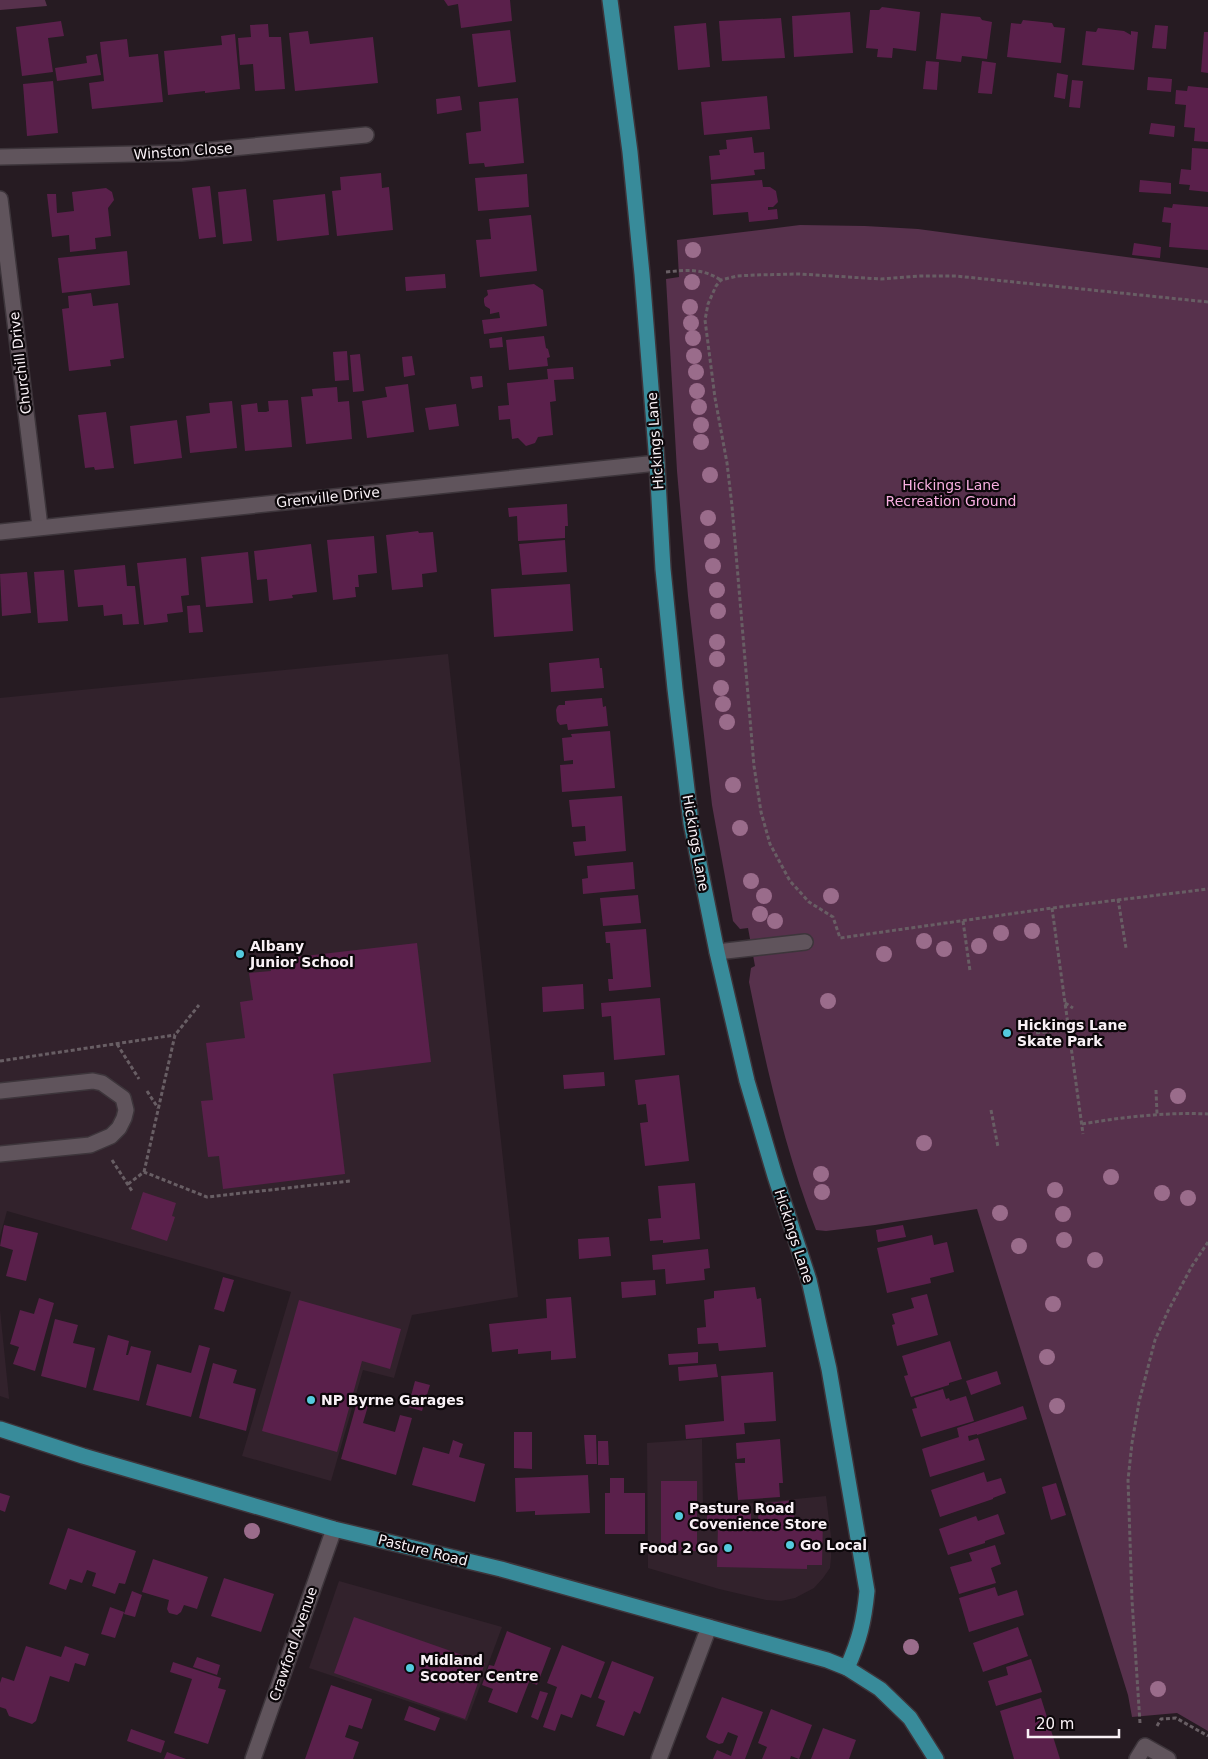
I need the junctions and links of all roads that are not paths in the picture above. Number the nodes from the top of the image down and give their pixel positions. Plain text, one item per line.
1 (610, 0) edge
2 (366, 135) dead end
3 (0, 157) edge
4 (0, 199) edge
5 (657, 463) junction
6 (40, 527) junction
7 (0, 532) edge
8 (805, 942) dead end
9 (717, 952) junction
10 (0, 1091) edge
11 (0, 1154) edge
12 (0, 1430) edge
13 (334, 1528) junction
14 (709, 1627) junction
15 (847, 1668) junction
16 (253, 1759) edge
17 (659, 1759) edge
18 (936, 1759) edge
19 (1137, 1759) edge
20 (1168, 1759) edge

1 - 5 main road, Hickings Lane
2 - 3 street, Winston Close
4 - 6 street, Churchill Drive
5 - 6 street, Grenville Drive
5 - 9 main road, Hickings Lane
6 - 7 street, Grenville Drive
8 - 9 street
9 - 15 main road, Hickings Lane
10 - 11 street
12 - 13 main road, Pasture Road
13 - 14 main road, Pasture Road
13 - 16 street, Crawford Avenue
14 - 15 main road, Pasture Road
14 - 17 street
15 - 18 main road, Pasture Road
19 - 20 street

